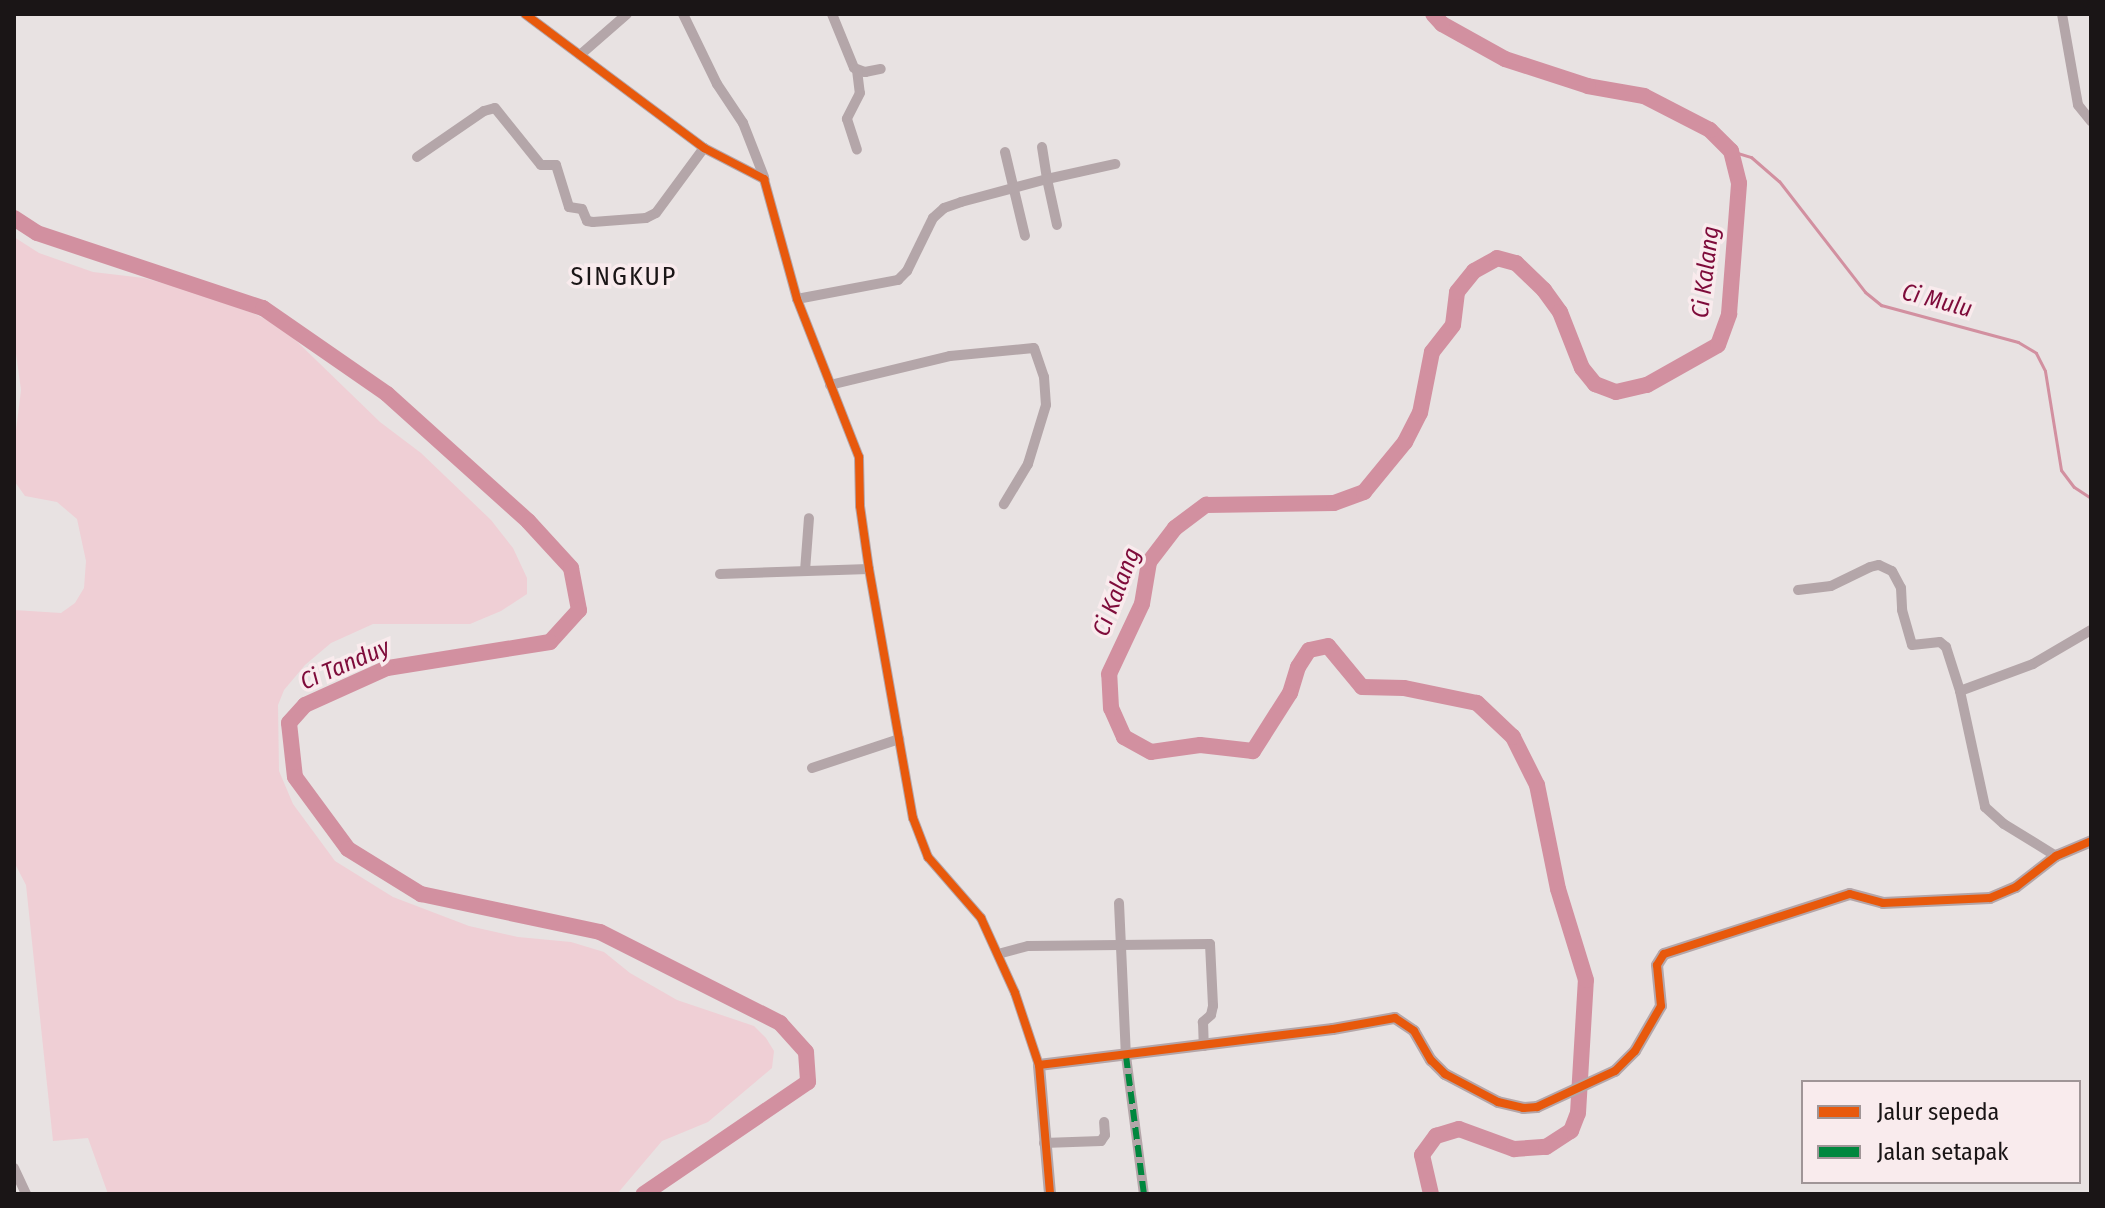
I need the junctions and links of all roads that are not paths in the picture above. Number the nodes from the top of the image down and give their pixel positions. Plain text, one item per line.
1 (525, 14) edge
2 (627, 14) edge
3 (683, 14) edge
4 (832, 14) edge
5 (2062, 14) edge
6 (580, 55) junction
7 (881, 69) dead end
8 (857, 70) junction
9 (2091, 121) edge
10 (1042, 147) dead end
11 (704, 148) junction
12 (857, 149) dead end
13 (1005, 152) dead end
14 (417, 157) dead end
15 (1115, 164) dead end
16 (764, 179) junction
17 (1047, 179) junction
18 (1014, 189) junction
19 (1057, 225) dead end
20 (1025, 236) dead end
21 (797, 299) junction
22 (830, 385) junction
23 (1004, 504) dead end
24 (809, 518) dead end
25 (869, 569) junction
26 (805, 571) junction
27 (720, 574) dead end
28 (1798, 590) dead end
29 (2091, 630) edge
30 (1960, 691) junction
31 (899, 739) junction
32 (812, 768) dead end
33 (2091, 841) edge
34 (2056, 856) junction
35 (1119, 903) dead end
36 (1121, 947) junction
37 (998, 954) junction
38 (1204, 1046) junction
39 (1126, 1056) junction
40 (1039, 1065) junction
41 (1104, 1122) dead end
42 (1044, 1143) junction
43 (14, 1168) edge
44 (26, 1194) edge
45 (1050, 1194) edge
46 (1144, 1194) edge

1 - 6 street
2 - 6 street
3 - 16 street
4 - 8 street
5 - 9 street
6 - 11 street
7 - 8 street
8 - 12 street
10 - 17 street
11 - 14 street
11 - 16 street
13 - 18 street
15 - 17 street
16 - 21 street
17 - 18 street
17 - 19 street
18 - 20 street
18 - 21 street
21 - 22 street
22 - 23 street
22 - 25 street
24 - 26 street
25 - 26 street
25 - 31 street
26 - 27 street
28 - 30 street
29 - 30 street
30 - 34 street
31 - 32 street
31 - 37 street
33 - 34 street
34 - 38 street
35 - 36 street
36 - 37 street
36 - 38 street
36 - 39 street
37 - 40 street
38 - 39 street
39 - 40 street
39 - 46 street
40 - 42 street
41 - 42 street
42 - 45 street
43 - 44 street

